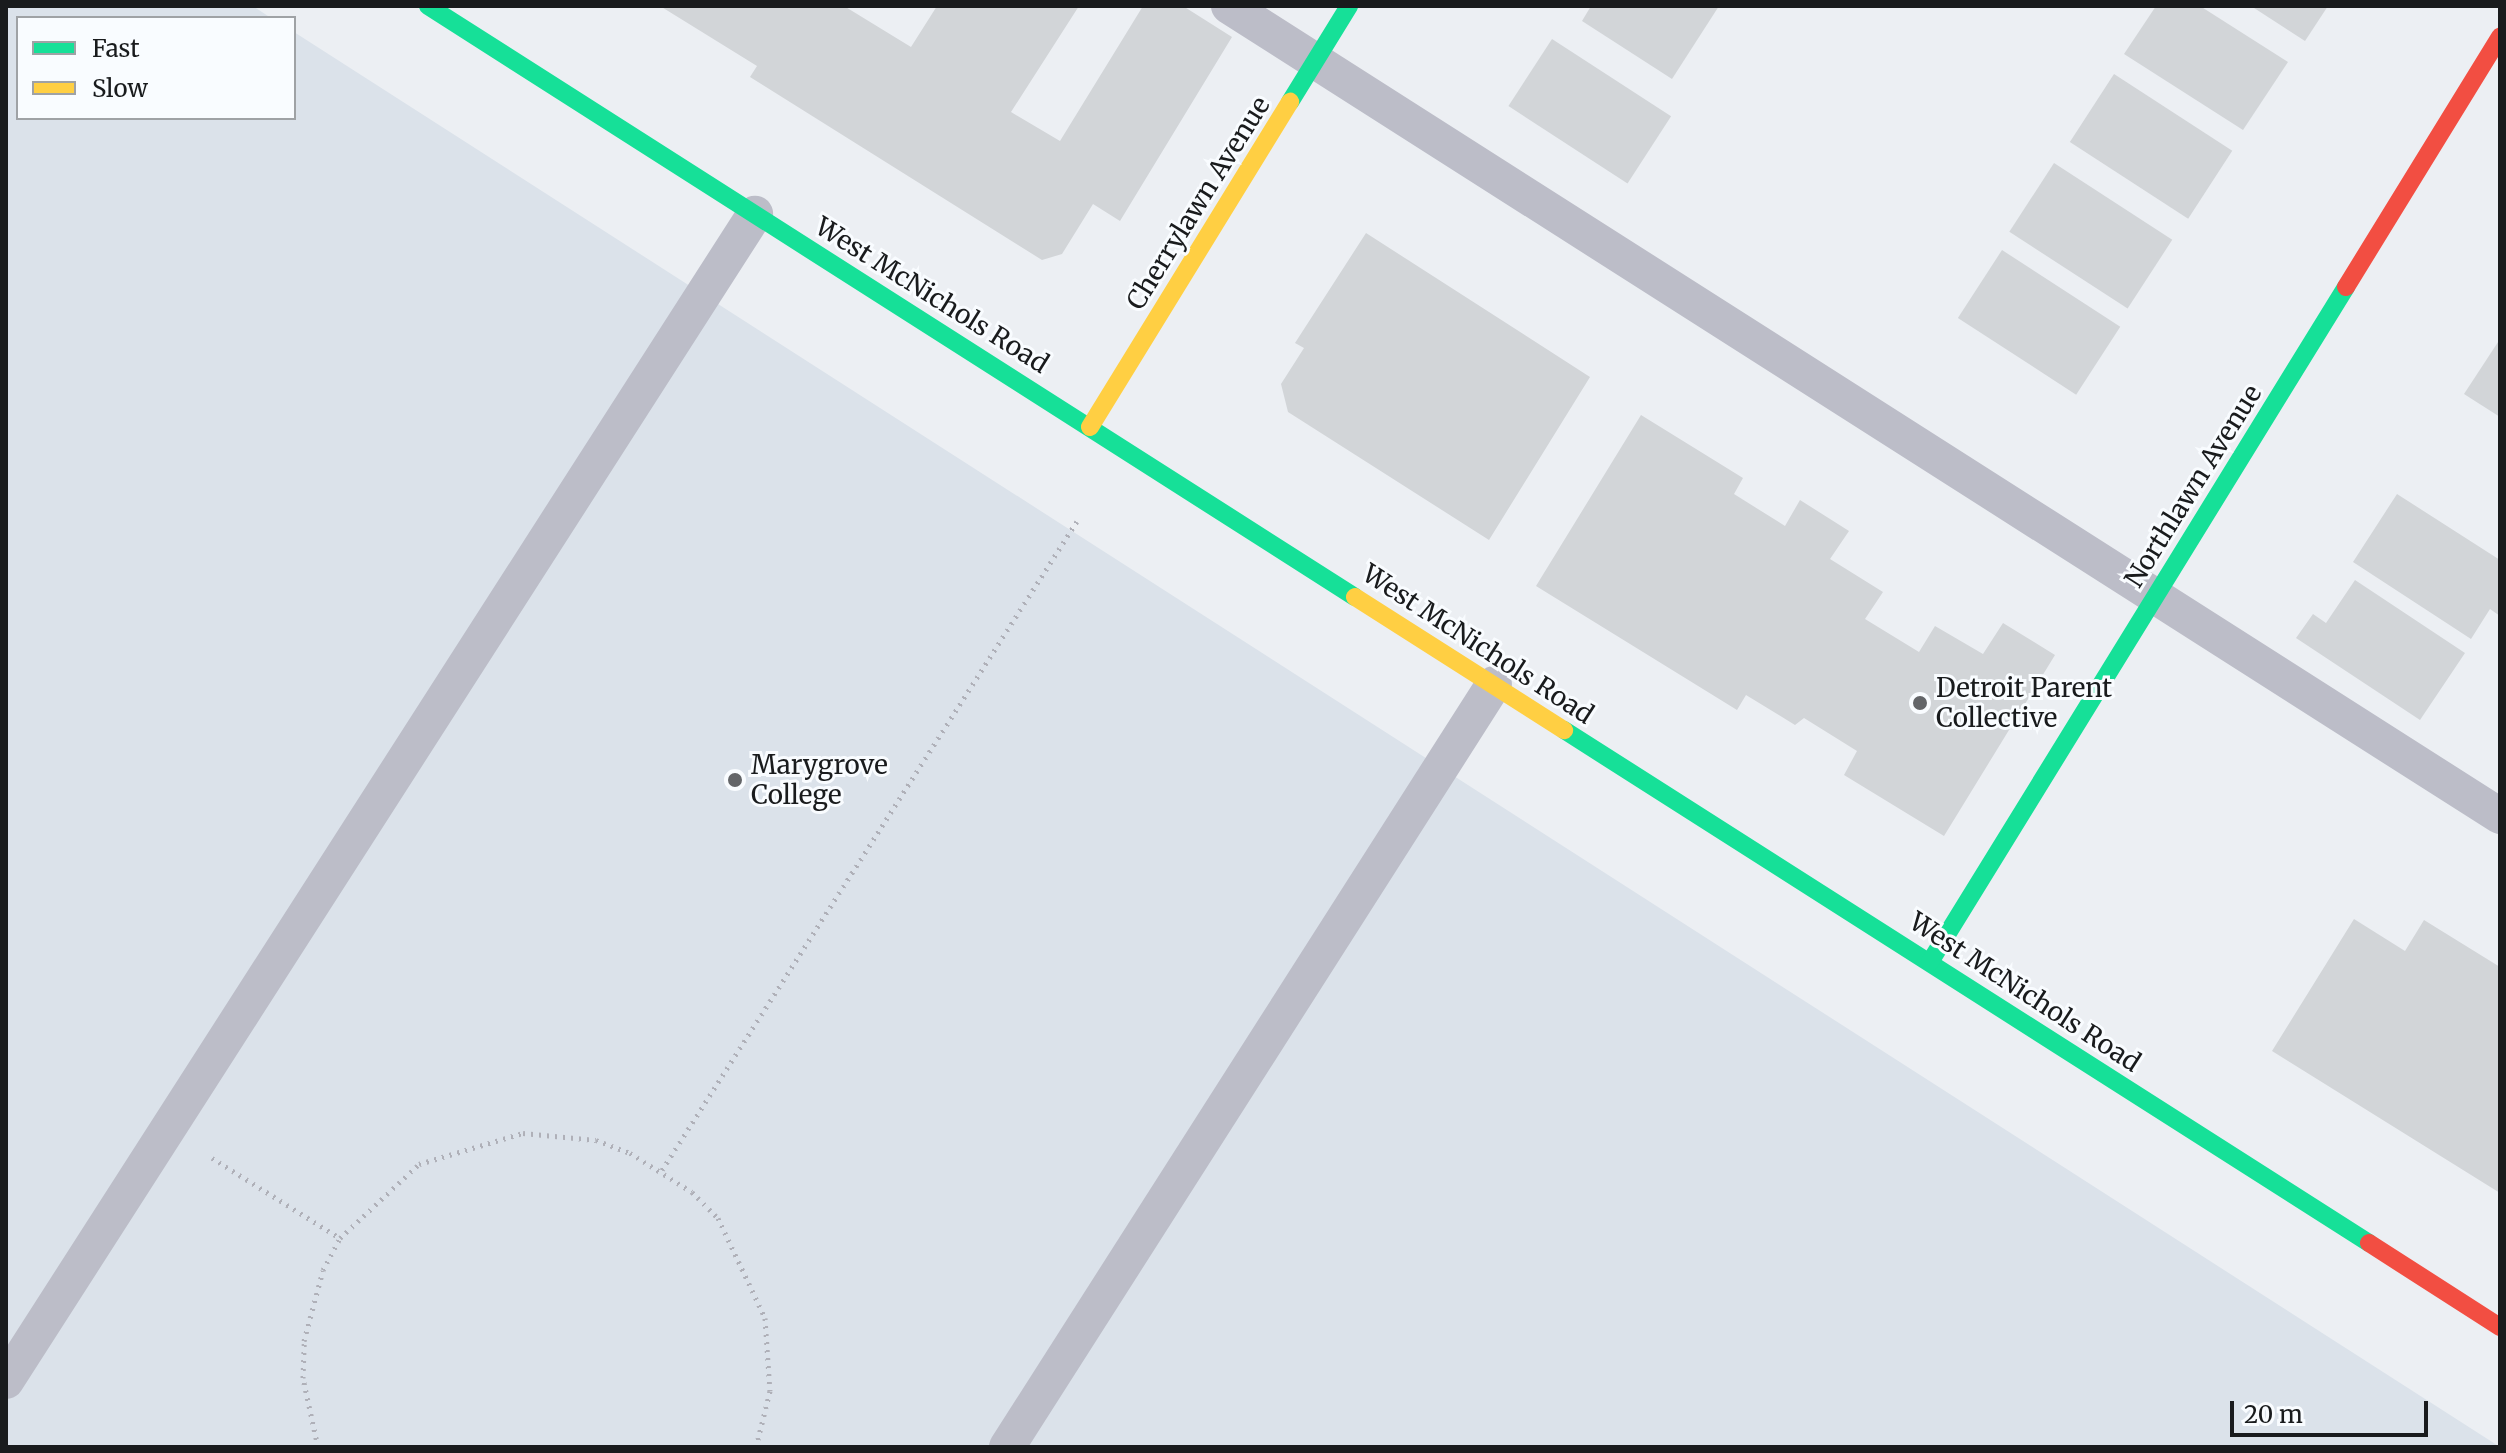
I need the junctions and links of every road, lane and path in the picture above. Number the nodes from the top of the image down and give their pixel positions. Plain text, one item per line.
1 (428, 6) edge
2 (1229, 6) edge
3 (1349, 6) edge
4 (2500, 37) edge
5 (1315, 61) junction
6 (755, 214) junction
7 (1090, 427) junction
8 (1077, 521) dead end
9 (2156, 596) junction
10 (1494, 684) junction
11 (2500, 816) edge
12 (1930, 962) junction
13 (167, 1130) junction
14 (662, 1170) junction
15 (340, 1238) junction
16 (2500, 1327) edge
17 (6, 1381) edge
18 (318, 1447) edge
19 (756, 1447) edge
20 (1007, 1447) edge

1 - 6 main road, West McNichols Road
2 - 5 lane
3 - 5 main road, Cherrylawn Avenue
4 - 9 main road, Northlawn Avenue
5 - 7 main road, Cherrylawn Avenue
5 - 9 lane
6 - 7 main road, West McNichols Road
6 - 13 lane
7 - 10 main road, West McNichols Road
8 - 14 path
9 - 11 lane
9 - 12 main road, Northlawn Avenue
10 - 12 main road, West McNichols Road
10 - 20 lane
12 - 16 main road, West McNichols Road
13 - 15 path
13 - 17 lane
14 - 15 path
14 - 19 path
15 - 18 path

